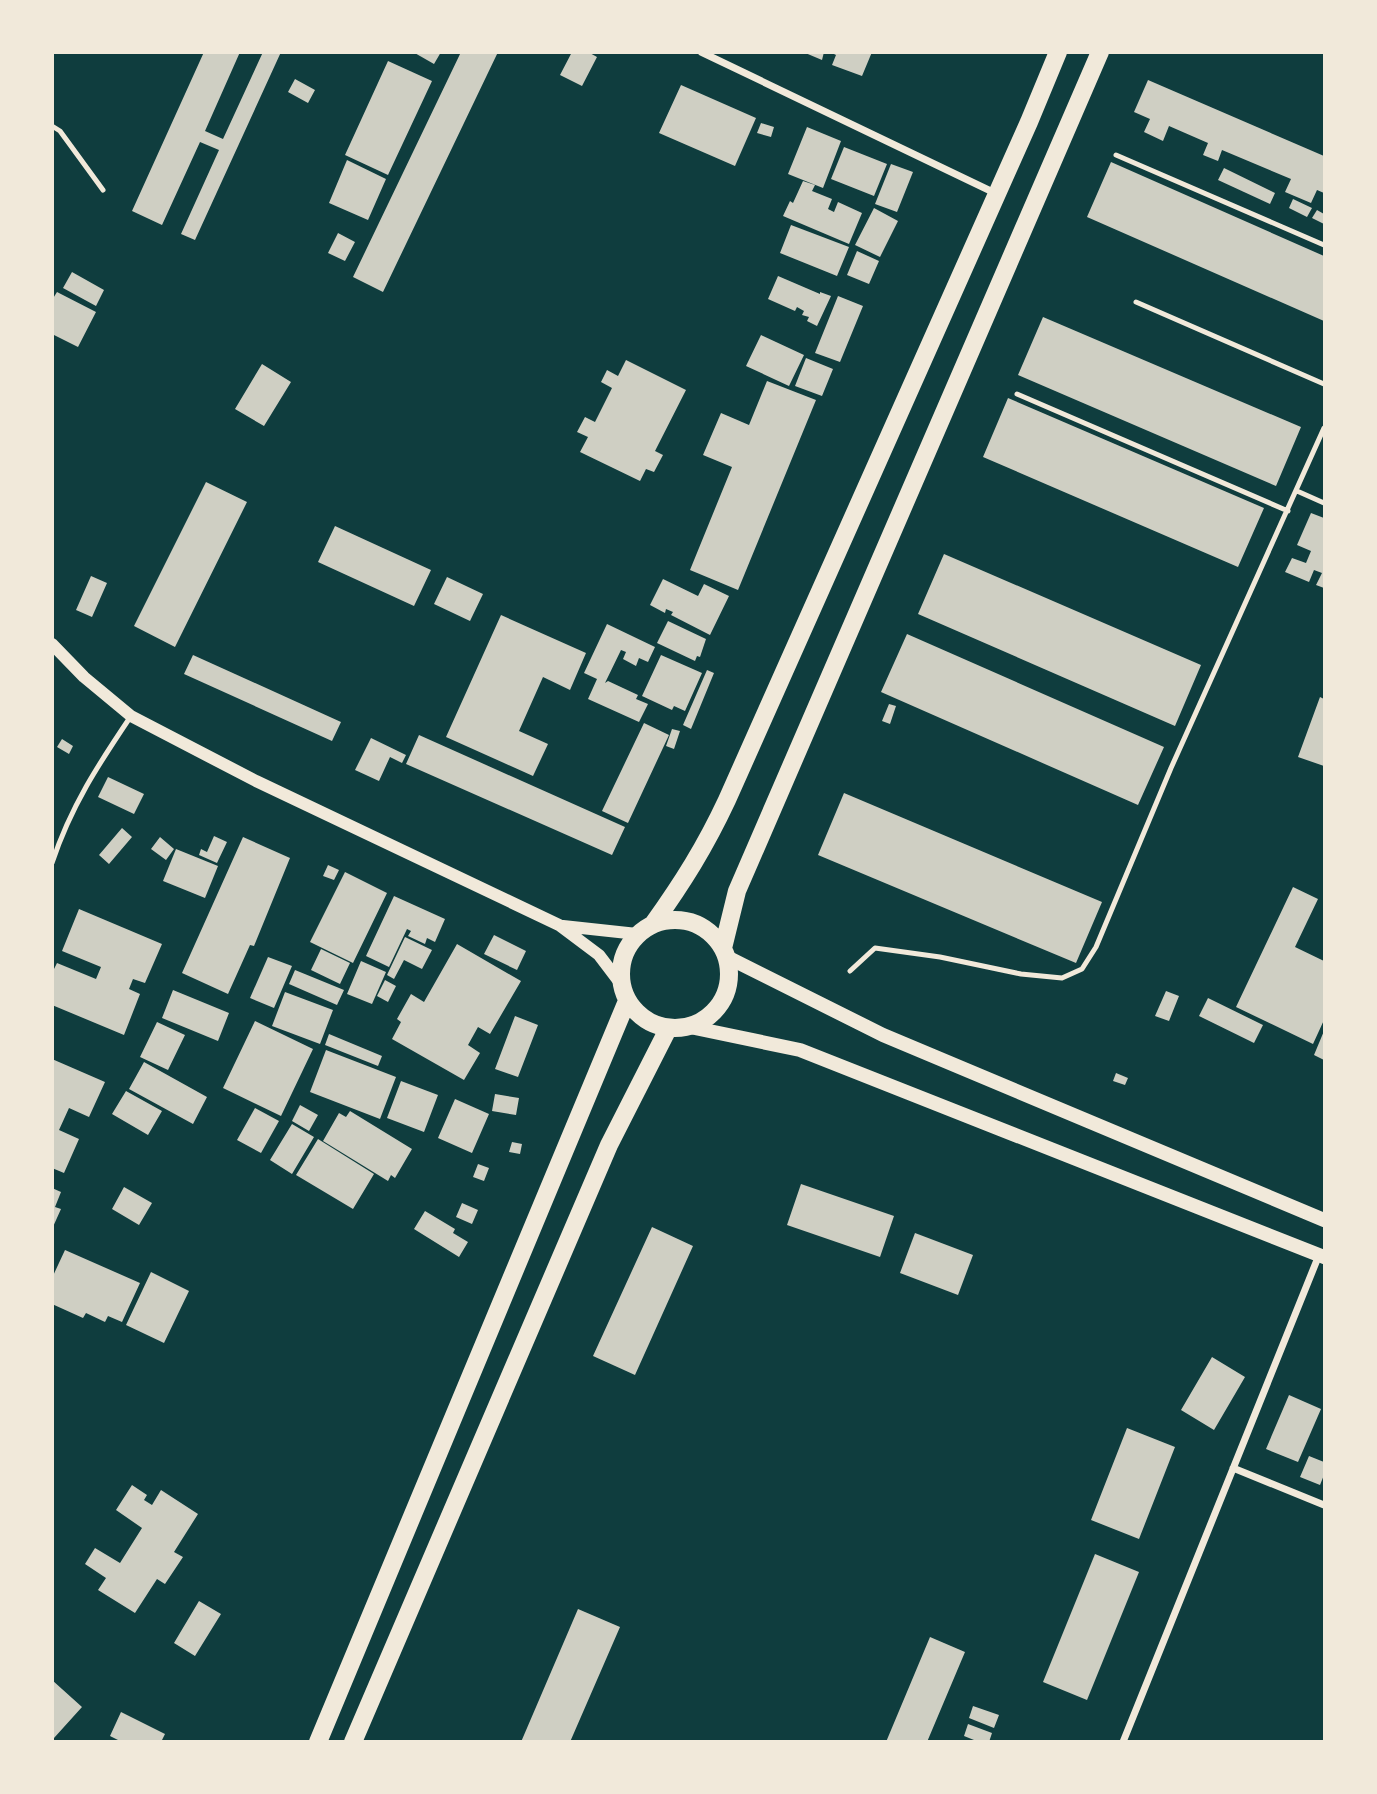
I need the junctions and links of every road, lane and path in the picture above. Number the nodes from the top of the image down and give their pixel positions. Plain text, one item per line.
1 (701, 52) edge
2 (1058, 52) edge
3 (1100, 52) edge
4 (52, 126) edge
5 (1116, 155) dead end
6 (103, 190) dead end
7 (997, 194) junction
8 (1325, 244) edge
9 (1136, 302) dead end
10 (1325, 384) edge
11 (1017, 394) dead end
12 (1325, 428) edge
13 (1297, 491) junction
14 (1325, 503) edge
15 (1288, 511) junction
16 (52, 644) edge
17 (131, 716) junction
18 (52, 863) edge
19 (653, 924) junction
20 (559, 925) junction
21 (637, 934) junction
22 (725, 952) junction
23 (850, 971) dead end
24 (624, 992) junction
25 (690, 1027) junction
26 (668, 1029) junction
27 (1325, 1220) edge
28 (1322, 1256) edge
29 (1233, 1468) junction
30 (1325, 1505) edge
31 (318, 1741) edge
32 (353, 1741) edge
33 (1123, 1741) edge

1 - 7 street
2 - 7 main road
3 - 22 main road
4 - 6 lane
5 - 8 lane
7 - 19 main road
9 - 10 lane
11 - 15 lane
12 - 13 lane
13 - 14 lane
13 - 15 lane
15 - 23 lane
16 - 17 street
17 - 18 lane
17 - 20 street
19 - 21 main road
19 - 22 main road
20 - 21 street
20 - 24 street
21 - 24 main road
22 - 25 main road
22 - 27 main road
24 - 26 main road
24 - 31 main road
25 - 26 main road
25 - 28 main road
26 - 32 main road
28 - 29 street
29 - 30 street
29 - 33 street

